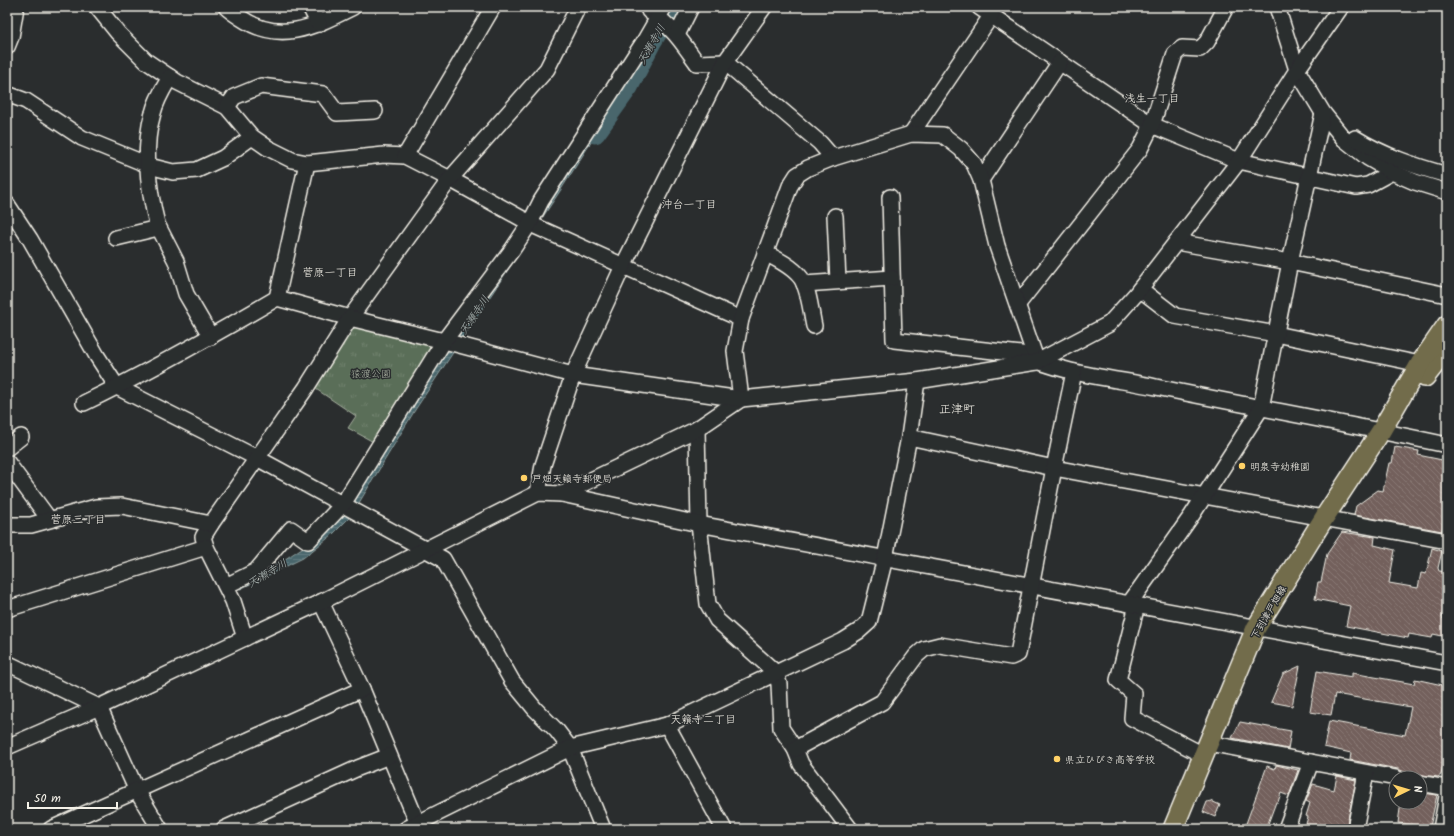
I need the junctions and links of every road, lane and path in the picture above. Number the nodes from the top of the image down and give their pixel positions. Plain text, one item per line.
1 (16, 7) edge
2 (97, 7) edge
3 (226, 7) edge
4 (310, 7) edge
5 (353, 7) edge
6 (492, 7) edge
7 (578, 7) edge
8 (691, 7) edge
9 (764, 7) edge
10 (1226, 7) edge
11 (1277, 7) edge
12 (1341, 7) edge
13 (985, 11) edge
14 (657, 12) edge
15 (319, 24) junction
16 (677, 35) junction
17 (7, 47) edge
18 (725, 62) junction
19 (1060, 62) junction
20 (1297, 70) junction
21 (170, 77) junction
22 (7, 94) edge
23 (228, 107) junction
24 (375, 112) dead end
25 (1323, 113) junction
26 (1152, 125) junction
27 (912, 134) junction
28 (252, 137) junction
29 (405, 156) junction
30 (833, 158) junction
31 (1239, 160) junction
32 (307, 163) junction
33 (148, 165) junction
34 (1392, 172) junction
35 (1447, 175) edge
36 (1308, 176) junction
37 (450, 179) junction
38 (981, 180) junction
39 (1447, 192) edge
40 (890, 196) dead end
41 (7, 204) edge
42 (835, 216) dead end
43 (157, 224) junction
44 (533, 225) junction
45 (116, 238) dead end
46 (1176, 242) junction
47 (765, 253) junction
48 (1290, 262) junction
49 (623, 266) junction
50 (892, 278) junction
51 (838, 282) junction
52 (804, 284) junction
53 (1140, 289) junction
54 (1447, 295) edge
55 (277, 298) junction
56 (1018, 304) junction
57 (350, 318) junction
58 (741, 318) junction
59 (1447, 325) edge
60 (814, 326) dead end
61 (1276, 334) junction
62 (211, 337) junction
63 (451, 343) junction
64 (1447, 349) edge
65 (1037, 362) junction
66 (1420, 364) junction
67 (1074, 372) junction
68 (573, 375) junction
69 (917, 381) junction
70 (117, 387) junction
71 (741, 399) junction
72 (84, 403) dead end
73 (1261, 408) junction
74 (697, 429) junction
75 (1381, 431) junction
76 (21, 437) dead end
77 (909, 437) junction
78 (1447, 445) edge
79 (7, 448) edge
80 (257, 458) junction
81 (7, 462) edge
82 (1054, 468) junction
83 (538, 494) junction
84 (562, 494) junction
85 (1204, 495) junction
86 (348, 507) junction
87 (1324, 518) junction
88 (49, 519) junction
89 (211, 524) junction
90 (699, 524) junction
91 (7, 526) edge
92 (1447, 541) edge
93 (206, 547) junction
94 (425, 550) junction
95 (885, 558) junction
96 (226, 586) junction
97 (1032, 586) junction
98 (321, 602) junction
99 (1133, 605) junction
100 (7, 609) edge
101 (1256, 628) junction
102 (245, 638) junction
103 (7, 663) edge
104 (1447, 664) edge
105 (776, 673) junction
106 (362, 689) junction
107 (99, 707) junction
108 (667, 725) junction
109 (7, 747) edge
110 (570, 748) junction
111 (795, 749) junction
112 (1206, 749) junction
113 (389, 756) junction
114 (1310, 762) junction
115 (1366, 773) junction
116 (1388, 777) edge
117 (1428, 784) edge
118 (1447, 788) edge
119 (137, 791) junction
120 (1447, 796) edge
121 (415, 827) edge
122 (847, 828) edge
123 (51, 829) edge
124 (160, 829) edge
125 (224, 829) edge
126 (603, 829) edge
127 (724, 829) edge
128 (1173, 829) edge
129 (1286, 829) edge
130 (1355, 829) edge
131 (1441, 829) edge

1 - 17 street
2 - 21 street
3 - 15 street
4 - 15 street
5 - 15 street
6 - 29 street
7 - 37 street
8 - 16 street
9 - 18 street
10 - 26 street
11 - 20 street
12 - 20 street
13 - 19 street
13 - 27 street
14 - 16 street
14 - 44 street
16 - 18 street
18 - 30 street
18 - 49 street
19 - 26 street
19 - 38 street
20 - 25 street
20 - 31 street
21 - 23 street
21 - 33 street
22 - 33 street
23 - 24 street
23 - 28 street
25 - 34 street
25 - 35 street
25 - 36 street
26 - 31 street
26 - 56 street
27 - 30 street
27 - 38 street
28 - 32 street
28 - 33 street
29 - 32 street
29 - 37 street
30 - 47 street
31 - 36 street
31 - 46 street
32 - 55 street
33 - 43 street
34 - 36 street
34 - 39 street
36 - 48 street
37 - 44 street
37 - 57 street
38 - 56 street
40 - 50 street
41 - 70 street
42 - 51 street
43 - 45 street
43 - 62 street
44 - 49 street
44 - 63 street
46 - 48 street
46 - 53 street
47 - 52 street
47 - 58 street
48 - 54 street
48 - 61 street
49 - 58 street
49 - 68 street
50 - 51 street
50 - 65 street
51 - 52 street
52 - 60 street
53 - 61 street
53 - 65 street
55 - 57 street
55 - 62 street
56 - 65 street
57 - 63 street
57 - 80 street
58 - 71 street
59 - 66 main road, 下到津戸畑線
61 - 66 street
61 - 73 street
62 - 70 street
63 - 68 street
63 - 86 street
64 - 75 main road, 下到津戸畑線
65 - 67 street
65 - 69 street
66 - 75 main road, 下到津戸畑線
67 - 73 street
67 - 82 street
68 - 71 street
68 - 83 street
69 - 71 street
69 - 77 street
70 - 72 street
70 - 80 street
71 - 74 street
73 - 75 street
73 - 85 street
74 - 84 street
74 - 90 street
75 - 78 street
75 - 87 main road, 下到津戸畑線
76 - 79 street
77 - 82 street
77 - 95 street
80 - 86 street
80 - 89 street
81 - 88 street
82 - 85 street
82 - 97 street
83 - 84 street
83 - 94 street
84 - 90 street
85 - 87 street
85 - 99 street
86 - 94 street
86 - 96 street
87 - 92 street
87 - 101 main road, 下到津戸畑線
88 - 89 street
88 - 91 street
89 - 93 street
90 - 95 street
90 - 105 street
93 - 96 street
93 - 100 street
94 - 98 street
94 - 110 street
95 - 97 street
95 - 105 street
96 - 102 street
97 - 99 street
97 - 111 street
98 - 102 street
98 - 106 street
99 - 101 street
99 - 112 street
101 - 104 street
101 - 112 main road, 下到津戸畑線
102 - 107 street
103 - 107 street
105 - 108 street
105 - 111 street
106 - 113 street
106 - 119 street
107 - 109 street
107 - 119 street
108 - 110 street
108 - 127 street
110 - 121 street
110 - 126 street
111 - 122 street
112 - 114 street
112 - 128 main road, 下到津戸畑線
113 - 121 street
113 - 125 street
114 - 115 street
114 - 129 street
115 - 116 street
115 - 130 street
117 - 118 street
119 - 123 street
119 - 124 street
120 - 131 street

